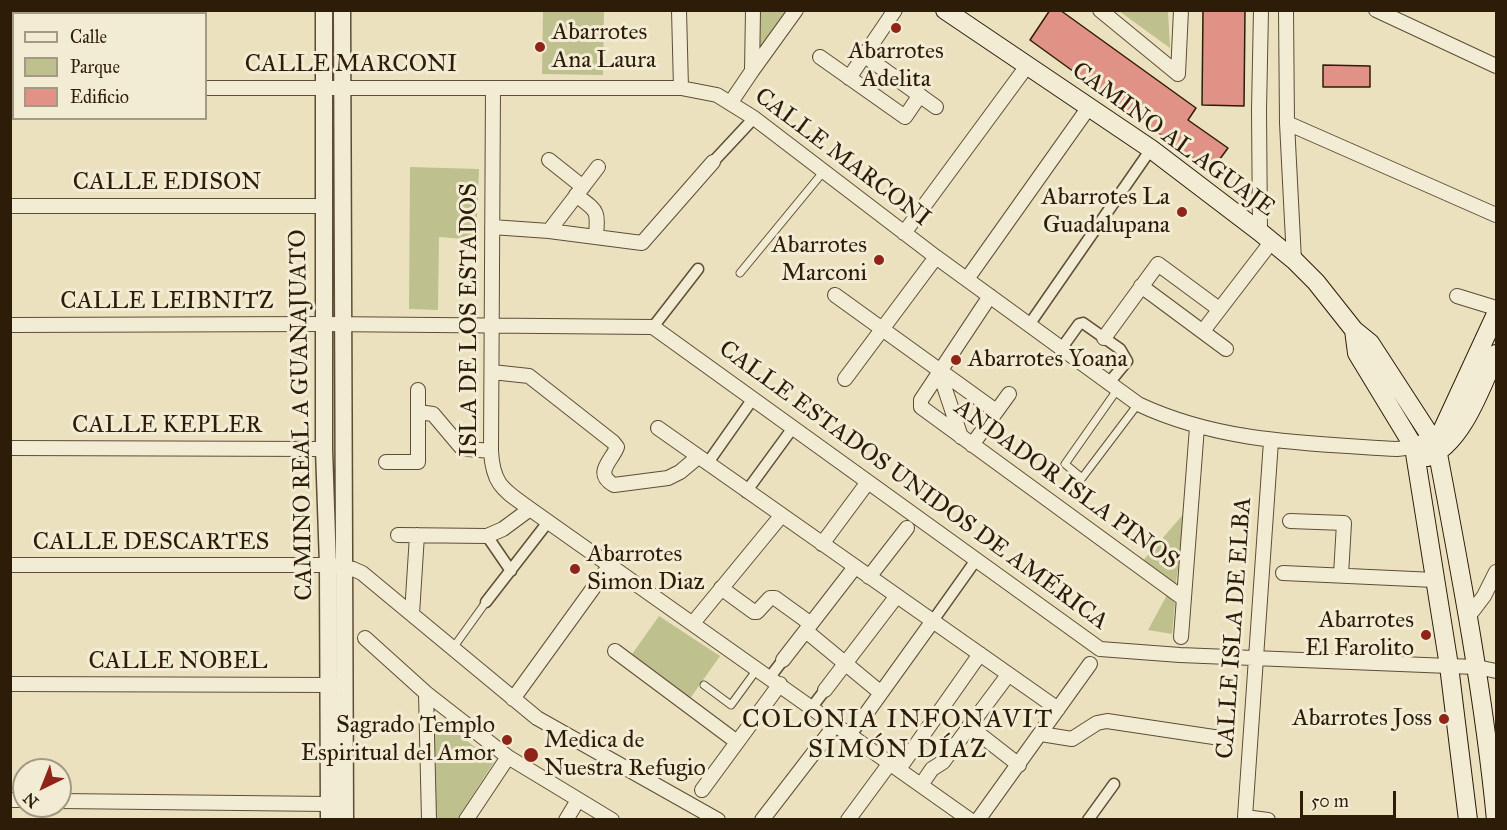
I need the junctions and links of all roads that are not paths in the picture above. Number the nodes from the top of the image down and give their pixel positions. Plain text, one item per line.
1 (324, 10) edge
2 (342, 10) edge
3 (679, 10) edge
4 (753, 10) edge
5 (796, 10) edge
6 (895, 10) edge
7 (945, 10) edge
8 (1100, 10) edge
9 (1181, 10) edge
10 (1261, 10) edge
11 (1286, 10) edge
12 (1376, 10) edge
13 (966, 16) edge
14 (865, 56) junction
15 (820, 57) dead end
16 (1027, 66) junction
17 (1497, 66) edge
18 (752, 71) junction
19 (849, 78) junction
20 (207, 88) edge
21 (342, 88) junction
22 (493, 88) junction
23 (681, 88) junction
24 (324, 89) junction
25 (920, 95) junction
26 (731, 102) junction
27 (936, 107) dead end
28 (1089, 107) junction
29 (754, 118) junction
30 (1287, 123) junction
31 (1151, 149) junction
32 (549, 160) dead end
33 (713, 162) joint
34 (598, 167) dead end
35 (824, 171) junction
36 (580, 191) junction
37 (10, 206) edge
38 (324, 206) junction
39 (1497, 216) edge
40 (492, 227) junction
41 (549, 231) junction
42 (904, 233) junction
43 (1266, 236) junction
44 (596, 237) junction
45 (936, 257) junction
46 (1294, 260) junction
47 (698, 269) dead end
48 (740, 273) dead end
49 (967, 279) junction
50 (1141, 286) junction
51 (835, 295) dead end
52 (990, 296) junction
53 (1457, 296) dead end
54 (1497, 308) edge
55 (1219, 309) junction
56 (1497, 314) edge
57 (324, 324) junction
58 (341, 324) junction
59 (10, 325) edge
60 (493, 325) junction
61 (1029, 325) junction
62 (653, 327) junction
63 (882, 330) junction
64 (1354, 330) junction
65 (1203, 331) junction
66 (1104, 338) junction
67 (1061, 349) junction
68 (1226, 349) dead end
69 (1495, 360) edge
70 (939, 371) junction
71 (492, 372) junction
72 (845, 379) dead end
73 (1113, 387) junction
74 (418, 390) dead end
75 (1009, 394) dead end
76 (752, 400) junction
77 (1138, 404) junction
78 (996, 411) junction
79 (418, 412) junction
80 (1197, 426) junction
81 (658, 428) dead end
82 (792, 429) junction
83 (966, 441) junction
84 (1271, 441) junction
85 (1436, 447) junction
86 (10, 448) edge
87 (324, 449) junction
88 (491, 451) junction
89 (1409, 452) junction
90 (703, 460) junction
91 (386, 462) dead end
92 (868, 482) junction
93 (746, 492) junction
94 (530, 509) junction
95 (781, 516) junction
96 (1290, 521) dead end
97 (548, 522) junction
98 (911, 522) junction
99 (399, 535) dead end
100 (417, 535) junction
101 (487, 536) junction
102 (822, 544) junction
103 (975, 560) junction
104 (10, 565) edge
105 (610, 565) junction
106 (336, 566) junction
107 (855, 567) junction
108 (511, 571) junction
109 (1497, 572) edge
110 (1283, 573) dead end
111 (1341, 575) junction
112 (869, 577) junction
113 (1435, 580) junction
114 (721, 588) junction
115 (896, 597) junction
116 (1184, 599) junction
117 (486, 602) joint
118 (412, 614) junction
119 (1468, 617) junction
120 (932, 622) junction
121 (693, 623) junction
122 (808, 628) junction
123 (1181, 637) dead end
124 (364, 638) dead end
125 (453, 648) junction
126 (615, 651) dead end
127 (980, 654) junction
128 (1255, 658) junction
129 (783, 660) joint
130 (845, 663) junction
131 (1090, 664) dead end
132 (1449, 666) junction
133 (758, 668) junction
134 (1477, 668) junction
135 (1497, 671) edge
136 (1008, 675) junction
137 (775, 681) junction
138 (10, 684) edge
139 (337, 685) junction
140 (704, 685) dead end
141 (825, 690) joint
142 (426, 693) junction
143 (881, 693) junction
144 (513, 699) junction
145 (812, 707) junction
146 (1058, 709) junction
147 (863, 718) joint
148 (836, 724) junction
149 (969, 726) junction
150 (1041, 734) junction
151 (851, 735) junction
152 (1227, 740) dead end
153 (737, 742) junction
154 (1493, 751) edge
155 (910, 753) junction
156 (508, 758) junction
157 (1019, 765) junction
158 (895, 766) junction
159 (932, 769) junction
160 (921, 784) junction
161 (1114, 784) dead end
162 (702, 790) dead end
163 (578, 800) junction
164 (72, 801) edge
165 (328, 812) edge
166 (954, 815) edge
167 (345, 819) edge
168 (429, 819) edge
169 (466, 819) edge
170 (566, 819) edge
171 (612, 819) edge
172 (718, 819) edge
173 (762, 819) edge
174 (848, 819) edge
175 (970, 819) edge
176 (978, 819) edge
177 (1088, 819) edge
178 (1268, 819) edge
179 (1468, 819) edge
180 (1496, 819) edge

1 - 24 street, CAMINO REAL A GUANAJUATO
2 - 21 street, CAMINO REAL A GUANAJUATO
3 - 23 street
4 - 18 street
5 - 18 street
6 - 14 street
7 - 13 main road, CAMINO AL AGUAJE
8 - 9 street
10 - 43 street
11 - 30 street
12 - 17 street
13 - 16 main road, CAMINO AL AGUAJE
14 - 19 street
14 - 25 street
15 - 19 street
16 - 28 main road, CAMINO AL AGUAJE
16 - 42 street
18 - 26 street
19 - 25 street
20 - 24 street, CALLE MARCONI
21 - 22 street, CALLE MARCONI
21 - 24 street, CALLE MARCONI
21 - 58 street, CAMINO REAL A GUANAJUATO
22 - 23 street, CALLE MARCONI
22 - 40 street, ISLA DE LOS ESTADOS
23 - 26 street, CALLE MARCONI
24 - 38 street, CAMINO REAL A GUANAJUATO
25 - 27 street
26 - 29 street, CALLE MARCONI
28 - 31 main road, CAMINO AL AGUAJE
28 - 49 street
29 - 33 street
29 - 35 street, CALLE MARCONI
30 - 39 street
30 - 46 street
31 - 43 main road, CAMINO AL AGUAJE
31 - 61 street
32 - 36 street
33 - 44 street
34 - 36 street
35 - 42 street, CALLE MARCONI
35 - 48 lane
36 - 41 street
36 - 44 street
37 - 38 street, CALLE EDISON
38 - 57 street, CAMINO REAL A GUANAJUATO
40 - 41 street
40 - 60 street, ISLA DE LOS ESTADOS
41 - 44 street
42 - 45 street, CALLE MARCONI
43 - 46 main road, CAMINO AL AGUAJE
43 - 55 street
45 - 49 street, CALLE MARCONI
45 - 63 street
46 - 64 main road, CAMINO AL AGUAJE
47 - 62 street
49 - 52 street, CALLE MARCONI
50 - 55 street
50 - 65 street
50 - 66 street
51 - 63 street
52 - 61 street, CALLE MARCONI
52 - 70 street
53 - 54 street
55 - 65 street
56 - 85 main road
57 - 58 street, CALLE LEIBNITZ
57 - 59 street, CALLE LEIBNITZ
57 - 87 street, CAMINO REAL A GUANAJUATO
58 - 60 street, CALLE LEIBNITZ
58 - 106 street, CAMINO REAL A GUANAJUATO
60 - 62 street
60 - 71 street, ISLA DE LOS ESTADOS
61 - 67 street, CALLE MARCONI
62 - 76 street, CALLE ESTADOS UNIDOS DE AMÉRICA
63 - 70 street
63 - 72 street
64 - 85 main road, CAMINO AL AGUAJE
64 - 89 main road, CAMINO AL AGUAJE
65 - 68 street
66 - 67 street
66 - 73 street
67 - 73 street, CALLE MARCONI
69 - 85 main road
70 - 78 street
70 - 83 street
70 - 83 street, ANDADOR ISLA PINOS
71 - 88 street, ISLA DE LOS ESTADOS
71 - 90 street
73 - 77 street, CALLE MARCONI
73 - 77 lane
74 - 79 street
75 - 78 street
76 - 82 street, CALLE ESTADOS UNIDOS DE AMÉRICA
76 - 90 street
77 - 80 street, CALLE MARCONI
78 - 83 street
79 - 88 street
79 - 91 street
80 - 84 street, CALLE MARCONI
80 - 116 street
81 - 90 street
82 - 92 street, CALLE ESTADOS UNIDOS DE AMÉRICA
82 - 93 street
83 - 116 street, ANDADOR ISLA PINOS
84 - 89 street, CALLE MARCONI
84 - 128 street, CALLE ISLA DE ELBA
85 - 89 main road
85 - 119 main road, CAMINO AL AGUAJE
86 - 87 street, CALLE KEPLER
87 - 106 street, CAMINO REAL A GUANAJUATO
88 - 94 street, ISLA DE LOS ESTADOS
89 - 113 main road, CAMINO AL AGUAJE
90 - 93 street
92 - 98 street, CALLE ESTADOS UNIDOS DE AMÉRICA
92 - 102 street
93 - 95 street
94 - 97 street, ISLA DE LOS ESTADOS
94 - 101 street
95 - 102 street
95 - 114 street
96 - 111 street
97 - 105 street, ISLA DE LOS ESTADOS
97 - 108 street
98 - 103 street, CALLE ESTADOS UNIDOS DE AMÉRICA
98 - 112 street
99 - 100 street
100 - 101 street
100 - 118 street
101 - 108 street
102 - 107 street
103 - 120 street
103 - 128 street, CALLE ESTADOS UNIDOS DE AMÉRICA
104 - 106 street, CALLE DESCARTES
105 - 121 street, ISLA DE LOS ESTADOS
105 - 144 street
106 - 118 street
106 - 139 street, CAMINO REAL A GUANAJUATO
107 - 112 street
107 - 122 street
108 - 117 street
109 - 119 street
110 - 111 street
111 - 113 street
112 - 115 street
113 - 132 main road, CAMINO AL AGUAJE
114 - 121 street
114 - 122 street
115 - 120 street
115 - 130 street
116 - 123 street
117 - 125 lane
118 - 125 street
119 - 134 main road, CAMINO AL AGUAJE
120 - 127 street
120 - 143 street
121 - 133 street, ISLA DE LOS ESTADOS
122 - 129 street
122 - 130 street
124 - 142 street
125 - 144 street
126 - 153 street
127 - 136 street
127 - 155 street
128 - 132 street, CALLE ESTADOS UNIDOS DE AMÉRICA
128 - 178 street, CALLE ISLA DE ELBA
129 - 137 street
130 - 141 street
130 - 143 street
131 - 146 street
132 - 134 street, CALLE ESTADOS UNIDOS DE AMÉRICA
132 - 179 main road, CAMINO AL AGUAJE
133 - 137 street, ISLA DE LOS ESTADOS
133 - 140 lane
134 - 135 street, CALLE ESTADOS UNIDOS DE AMÉRICA
134 - 154 main road, CAMINO AL AGUAJE
136 - 146 street
136 - 149 street
137 - 145 street, ISLA DE LOS ESTADOS
137 - 153 street
138 - 139 street, CALLE NOBEL
139 - 165 street, CAMINO REAL A GUANAJUATO
139 - 167 street, CAMINO REAL A GUANAJUATO
141 - 145 street
142 - 156 street
142 - 168 street
143 - 147 street
144 - 172 street
145 - 148 street, ISLA DE LOS ESTADOS
146 - 150 street
147 - 151 street
148 - 151 street, ISLA DE LOS ESTADOS
148 - 173 street
149 - 157 street
149 - 159 street
150 - 152 street
150 - 157 street
151 - 158 street, ISLA DE LOS ESTADOS
153 - 162 street
154 - 180 main road, CAMINO AL AGUAJE
155 - 158 street
155 - 159 street
156 - 163 street
156 - 169 street
157 - 176 street
158 - 160 street, ISLA DE LOS ESTADOS
158 - 174 street
159 - 160 street
160 - 166 street, ISLA DE LOS ESTADOS
161 - 177 street
163 - 170 street
163 - 171 street
164 - 165 street
166 - 175 street, ISLA DE LOS ESTADOS

